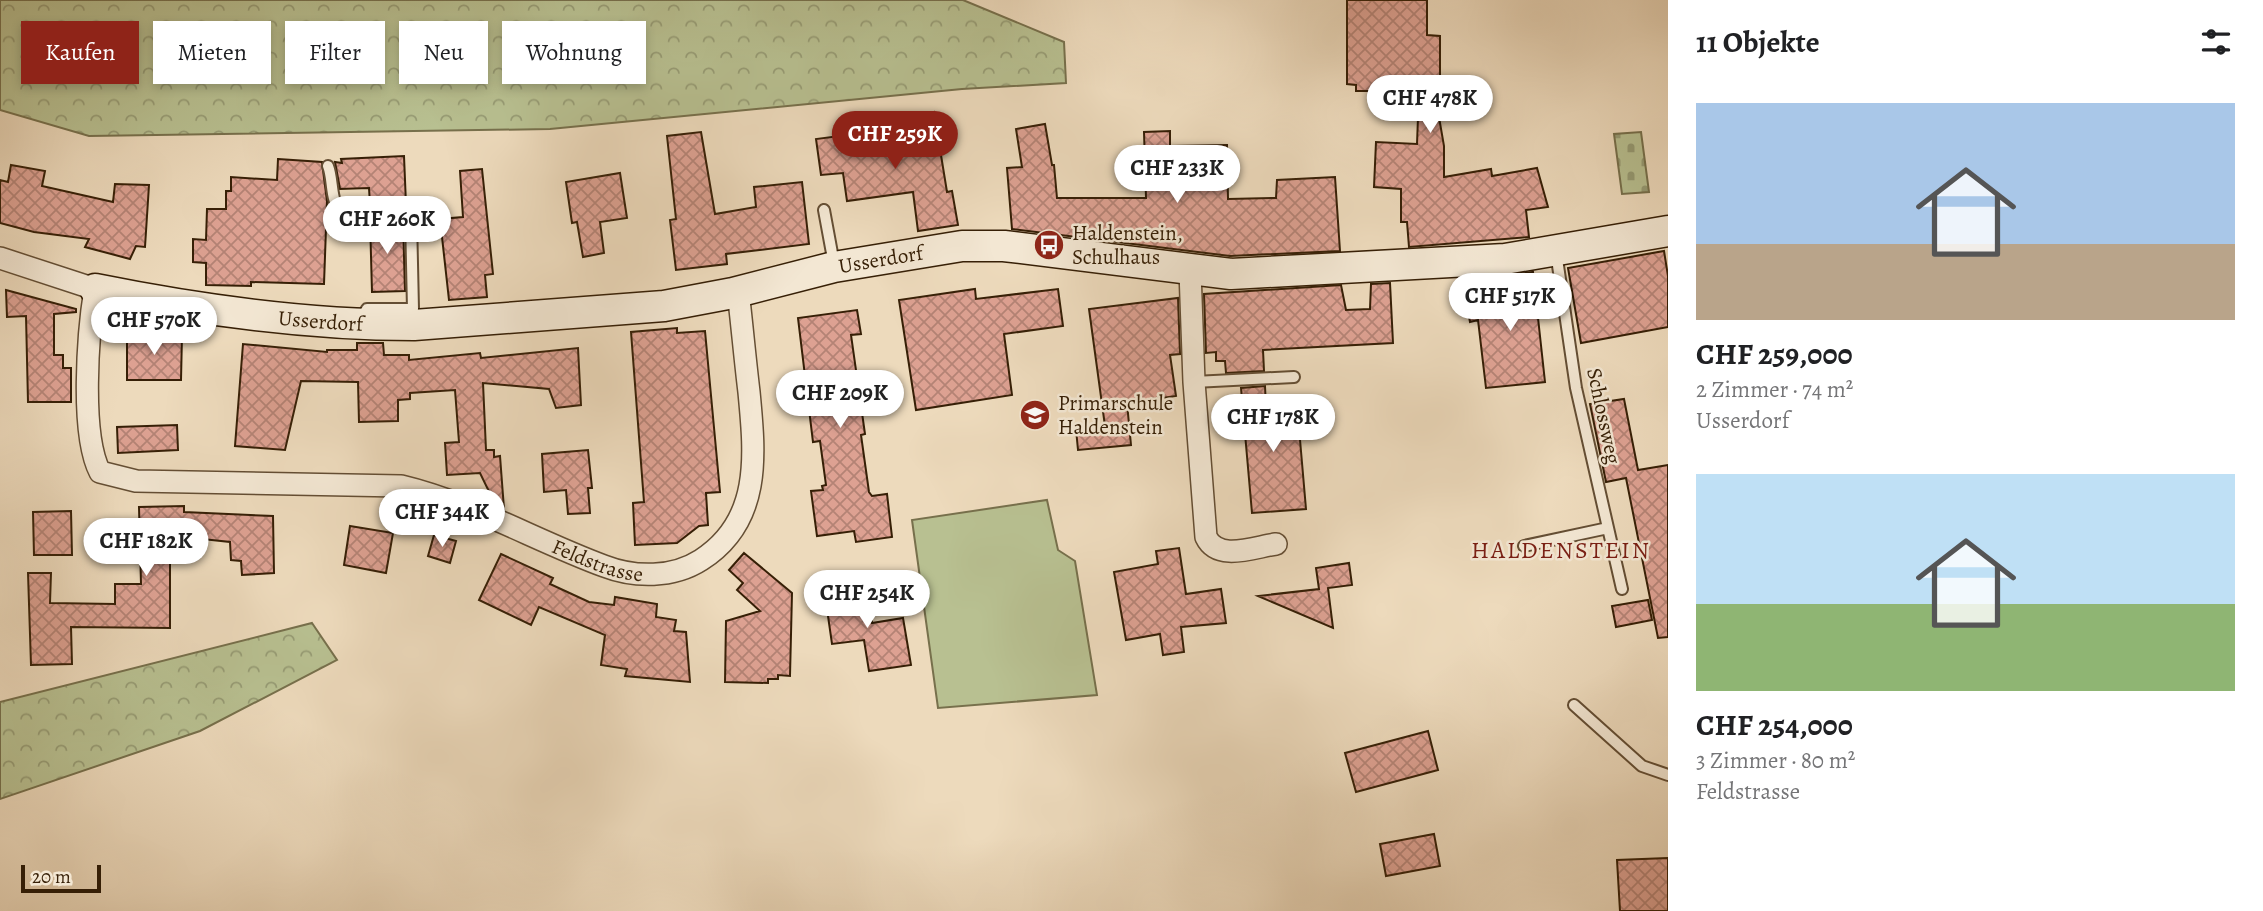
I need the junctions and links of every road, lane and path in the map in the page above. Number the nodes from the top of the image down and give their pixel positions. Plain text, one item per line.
1 (328, 166) dead end
2 (824, 210) dead end
3 (1668, 231) edge
4 (1556, 249) junction
5 (0, 258) edge
6 (835, 267) junction
7 (1190, 271) junction
8 (95, 289) junction
9 (738, 292) junction
10 (359, 324) junction
11 (1294, 377) dead end
12 (1194, 382) junction
13 (1608, 528) junction
14 (1276, 544) dead end
15 (1524, 546) dead end
16 (1622, 589) dead end
17 (1574, 705) dead end
18 (1668, 775) edge

1 - 10 lane
2 - 6 lane
3 - 4 street, Usserdorf
4 - 7 street, Usserdorf
4 - 13 lane, Schlossweg
5 - 8 street
6 - 7 street, Usserdorf
6 - 9 street, Usserdorf
7 - 12 street
8 - 9 street, Feldstrasse
8 - 10 street, Usserdorf
9 - 10 street, Usserdorf
11 - 12 lane
12 - 14 street
13 - 15 lane
13 - 16 lane, Schlossweg
17 - 18 lane

